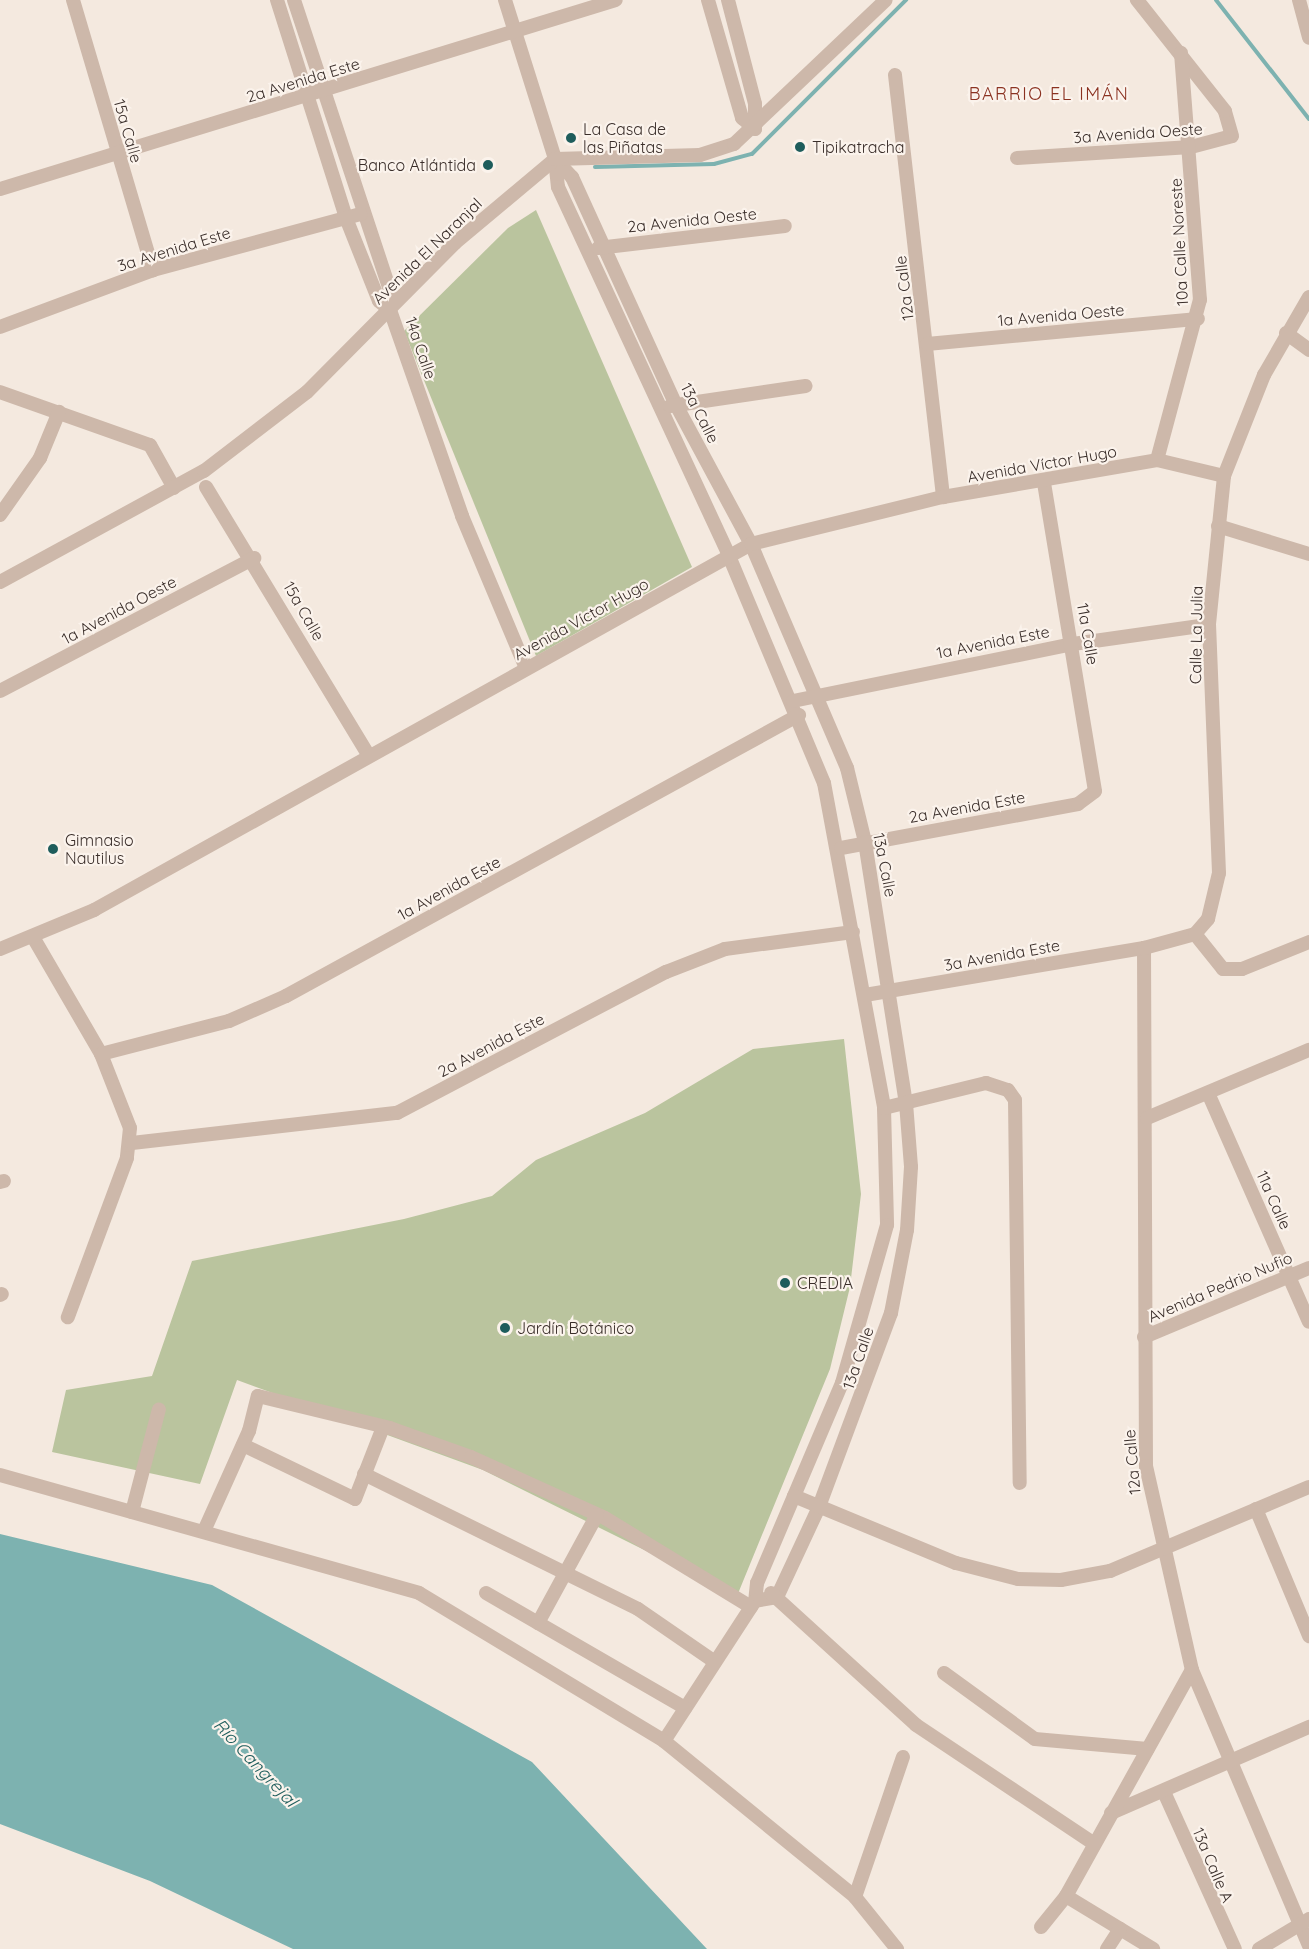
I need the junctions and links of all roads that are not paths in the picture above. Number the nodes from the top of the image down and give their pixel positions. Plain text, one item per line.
1 (73, 0) edge
2 (277, 0) edge
3 (294, 0) edge
4 (505, 0) edge
5 (616, 0) edge
6 (708, 0) edge
7 (728, 0) edge
8 (886, 0) edge
9 (1137, 0) edge
10 (1299, 0) edge
11 (516, 34) junction
12 (1309, 38) edge
13 (1181, 53) junction
14 (895, 75) dead end
15 (322, 91) junction
16 (308, 95) junction
17 (755, 129) junction
18 (1191, 147) junction
19 (117, 155) junction
20 (1017, 158) dead end
21 (555, 159) junction
22 (0, 189) edge
23 (361, 214) junction
24 (345, 218) junction
25 (785, 226) dead end
26 (604, 246) junction
27 (588, 253) junction
28 (153, 270) junction
29 (1309, 297) edge
30 (390, 310) junction
31 (1198, 319) junction
32 (0, 327) edge
33 (1286, 333) junction
34 (927, 344) junction
35 (1309, 350) edge
36 (806, 386) dead end
37 (0, 392) edge
38 (675, 403) junction
39 (660, 410) junction
40 (59, 412) junction
41 (1157, 460) junction
42 (1224, 476) junction
43 (1044, 483) junction
44 (206, 487) dead end
45 (174, 488) junction
46 (943, 497) junction
47 (0, 515) edge
48 (1218, 526) junction
49 (751, 544) junction
50 (1309, 554) edge
51 (729, 556) junction
52 (254, 558) junction
53 (0, 582) edge
54 (1200, 626) dead end
55 (1073, 644) junction
56 (526, 668) junction
57 (0, 691) edge
58 (817, 693) junction
59 (793, 701) junction
60 (799, 715) junction
61 (368, 755) junction
62 (1095, 791) joint
63 (865, 842) junction
64 (841, 848) junction
65 (853, 932) junction
66 (1196, 934) junction
67 (33, 937) junction
68 (1309, 942) edge
69 (1144, 948) junction
70 (0, 949) edge
71 (891, 991) junction
72 (865, 995) junction
73 (1309, 1050) edge
74 (101, 1054) junction
75 (1208, 1093) junction
76 (906, 1103) junction
77 (884, 1108) junction
78 (1147, 1118) junction
79 (132, 1143) junction
80 (1309, 1268) edge
81 (1290, 1276) junction
82 (865, 1306) junction
83 (891, 1313) junction
84 (68, 1317) dead end
85 (1309, 1322) edge
86 (1144, 1337) junction
87 (159, 1409) dead end
88 (383, 1427) junction
89 (243, 1445) junction
90 (364, 1474) junction
91 (0, 1475) edge
92 (1020, 1483) dead end
93 (1309, 1487) edge
94 (794, 1496) junction
95 (819, 1507) junction
96 (1256, 1509) junction
97 (132, 1512) junction
98 (597, 1515) junction
99 (204, 1531) junction
100 (1160, 1548) junction
101 (565, 1574) junction
102 (757, 1583) junction
103 (486, 1593) dead end
104 (777, 1597) junction
105 (753, 1604) junction
106 (538, 1623) junction
107 (1309, 1636) edge
108 (715, 1662) junction
109 (1192, 1670) junction
110 (944, 1673) dead end
111 (686, 1708) junction
112 (1309, 1727) edge
113 (664, 1741) junction
114 (1148, 1749) junction
115 (903, 1757) dead end
116 (1231, 1761) junction
117 (1164, 1792) junction
118 (1111, 1813) junction
119 (1093, 1843) junction
120 (1066, 1896) junction
121 (855, 1897) junction
122 (1304, 1922) edge
123 (1041, 1928) dead end
124 (1120, 1929) junction
125 (1309, 1945) edge
126 (897, 1949) edge
127 (1107, 1949) edge
128 (1153, 1949) edge
129 (1235, 1949) edge
130 (1259, 1949) edge

1 - 19 street, 15a Calle
2 - 16 street
3 - 15 street, 14a Calle
4 - 11 street, 13a Calle
5 - 11 street, 2a Avenida Este
6 - 17 street
7 - 17 street
8 - 17 street
9 - 13 street
10 - 12 street
11 - 15 street, 2a Avenida Este
11 - 21 street, 13a Calle
13 - 18 street, 10a Calle Noreste
13 - 18 street, 3a Avenida Oeste
14 - 34 street, 12a Calle
15 - 16 street, 2a Avenida Este
15 - 23 street, 14a Calle
16 - 19 street, 2a Avenida Este
16 - 24 street
17 - 21 street
18 - 20 street, 3a Avenida Oeste
18 - 31 street, 10a Calle Noreste
19 - 22 street, 2a Avenida Este
19 - 28 street, 15a Calle
21 - 26 street, 13a Calle
21 - 27 street, 13a Calle
21 - 30 street, Avenida El Naranjal
23 - 24 street, 3a Avenida Este
23 - 30 street, 14a Calle
24 - 28 street, 3a Avenida Este
24 - 30 street
25 - 26 street, 2a Avenida Oeste
26 - 27 street, 2a Avenida Oeste
26 - 38 street, 13a Calle
27 - 39 street, 13a Calle
28 - 32 street, 3a Avenida Este
29 - 33 street, Calle La Julia
30 - 45 street, Avenida El Naranjal
30 - 56 street, 14a Calle
31 - 34 street, 1a Avenida Oeste
31 - 41 street, 10a Calle Noreste
33 - 35 street
33 - 42 street, Calle La Julia
34 - 46 street, 12a Calle
36 - 38 street
37 - 40 street
38 - 39 street
38 - 49 street, 13a Calle
39 - 51 street, 13a Calle
40 - 45 street
40 - 47 street
41 - 42 street, Avenida Víctor Hugo
41 - 43 street, Avenida Víctor Hugo
42 - 48 street, Calle La Julia
43 - 46 street, Avenida Víctor Hugo
43 - 55 street, 11a Calle
44 - 52 street, 15a Calle
45 - 53 street, Avenida El Naranjal
46 - 49 street, Avenida Víctor Hugo
48 - 50 street
48 - 66 street, Calle La Julia
49 - 51 street, Avenida Víctor Hugo
49 - 58 street, 13a Calle
51 - 56 street, Avenida Víctor Hugo
51 - 59 street, 13a Calle
52 - 57 street, 1a Avenida Oeste
52 - 61 street, 15a Calle
54 - 55 street, 1a Avenida Este
55 - 58 street, 1a Avenida Este
55 - 62 street, 11a Calle
56 - 61 street, Avenida Víctor Hugo
58 - 59 street, 1a Avenida Este
58 - 63 street, 13a Calle
59 - 60 street, 13a Calle
60 - 64 street, 13a Calle
60 - 74 street, 1a Avenida Este
61 - 67 street, Avenida Víctor Hugo
62 - 63 street, 2a Avenida Este
63 - 64 street, 2a Avenida Este
63 - 71 street, 13a Calle
64 - 65 street, 13a Calle
65 - 72 street, 13a Calle
65 - 79 street, 2a Avenida Este
66 - 68 street
66 - 69 street
67 - 70 street, Avenida Víctor Hugo
67 - 74 street
69 - 71 street, 3a Avenida Este
69 - 78 street, 12a Calle
71 - 72 street, 3a Avenida Este
71 - 76 street, 13a Calle
72 - 77 street, 13a Calle
73 - 75 street
74 - 79 street
75 - 78 street
75 - 81 street, 11a Calle
76 - 77 street
76 - 83 street, 13a Calle
76 - 92 street
77 - 82 street, 13a Calle
78 - 86 street, 12a Calle
79 - 84 street
80 - 81 street, Avenida Pedrio Nufio
81 - 85 street, 11a Calle
81 - 86 street, Avenida Pedrio Nufio
82 - 83 street
82 - 94 street, 13a Calle
83 - 95 street, 13a Calle
86 - 100 street, 12a Calle
87 - 97 street
88 - 89 street
88 - 90 street
88 - 98 street
89 - 90 street
89 - 99 street
90 - 101 street
91 - 97 street
93 - 96 street
94 - 95 street
94 - 102 street, 13a Calle
95 - 100 street
95 - 104 street, 13a Calle
96 - 100 street
96 - 107 street
97 - 99 street
98 - 101 street
98 - 105 street
99 - 113 street
100 - 109 street, 12a Calle
101 - 106 street
101 - 108 street
102 - 104 street
102 - 105 street, 13a Calle
103 - 106 street
104 - 105 street
104 - 119 street
105 - 108 street, 13a Calle
106 - 111 street
108 - 111 street, 13a Calle
109 - 114 street
109 - 116 street, 12a Calle
110 - 114 street
111 - 113 street, 13a Calle
112 - 116 street
113 - 121 street
114 - 118 street
115 - 121 street
116 - 117 street
116 - 122 street, 12a Calle
117 - 118 street
117 - 129 street, 13a Calle A
118 - 119 street
119 - 120 street
120 - 123 street
120 - 124 street
121 - 126 street
122 - 125 street, 12a Calle
122 - 130 street
124 - 127 street
124 - 128 street

